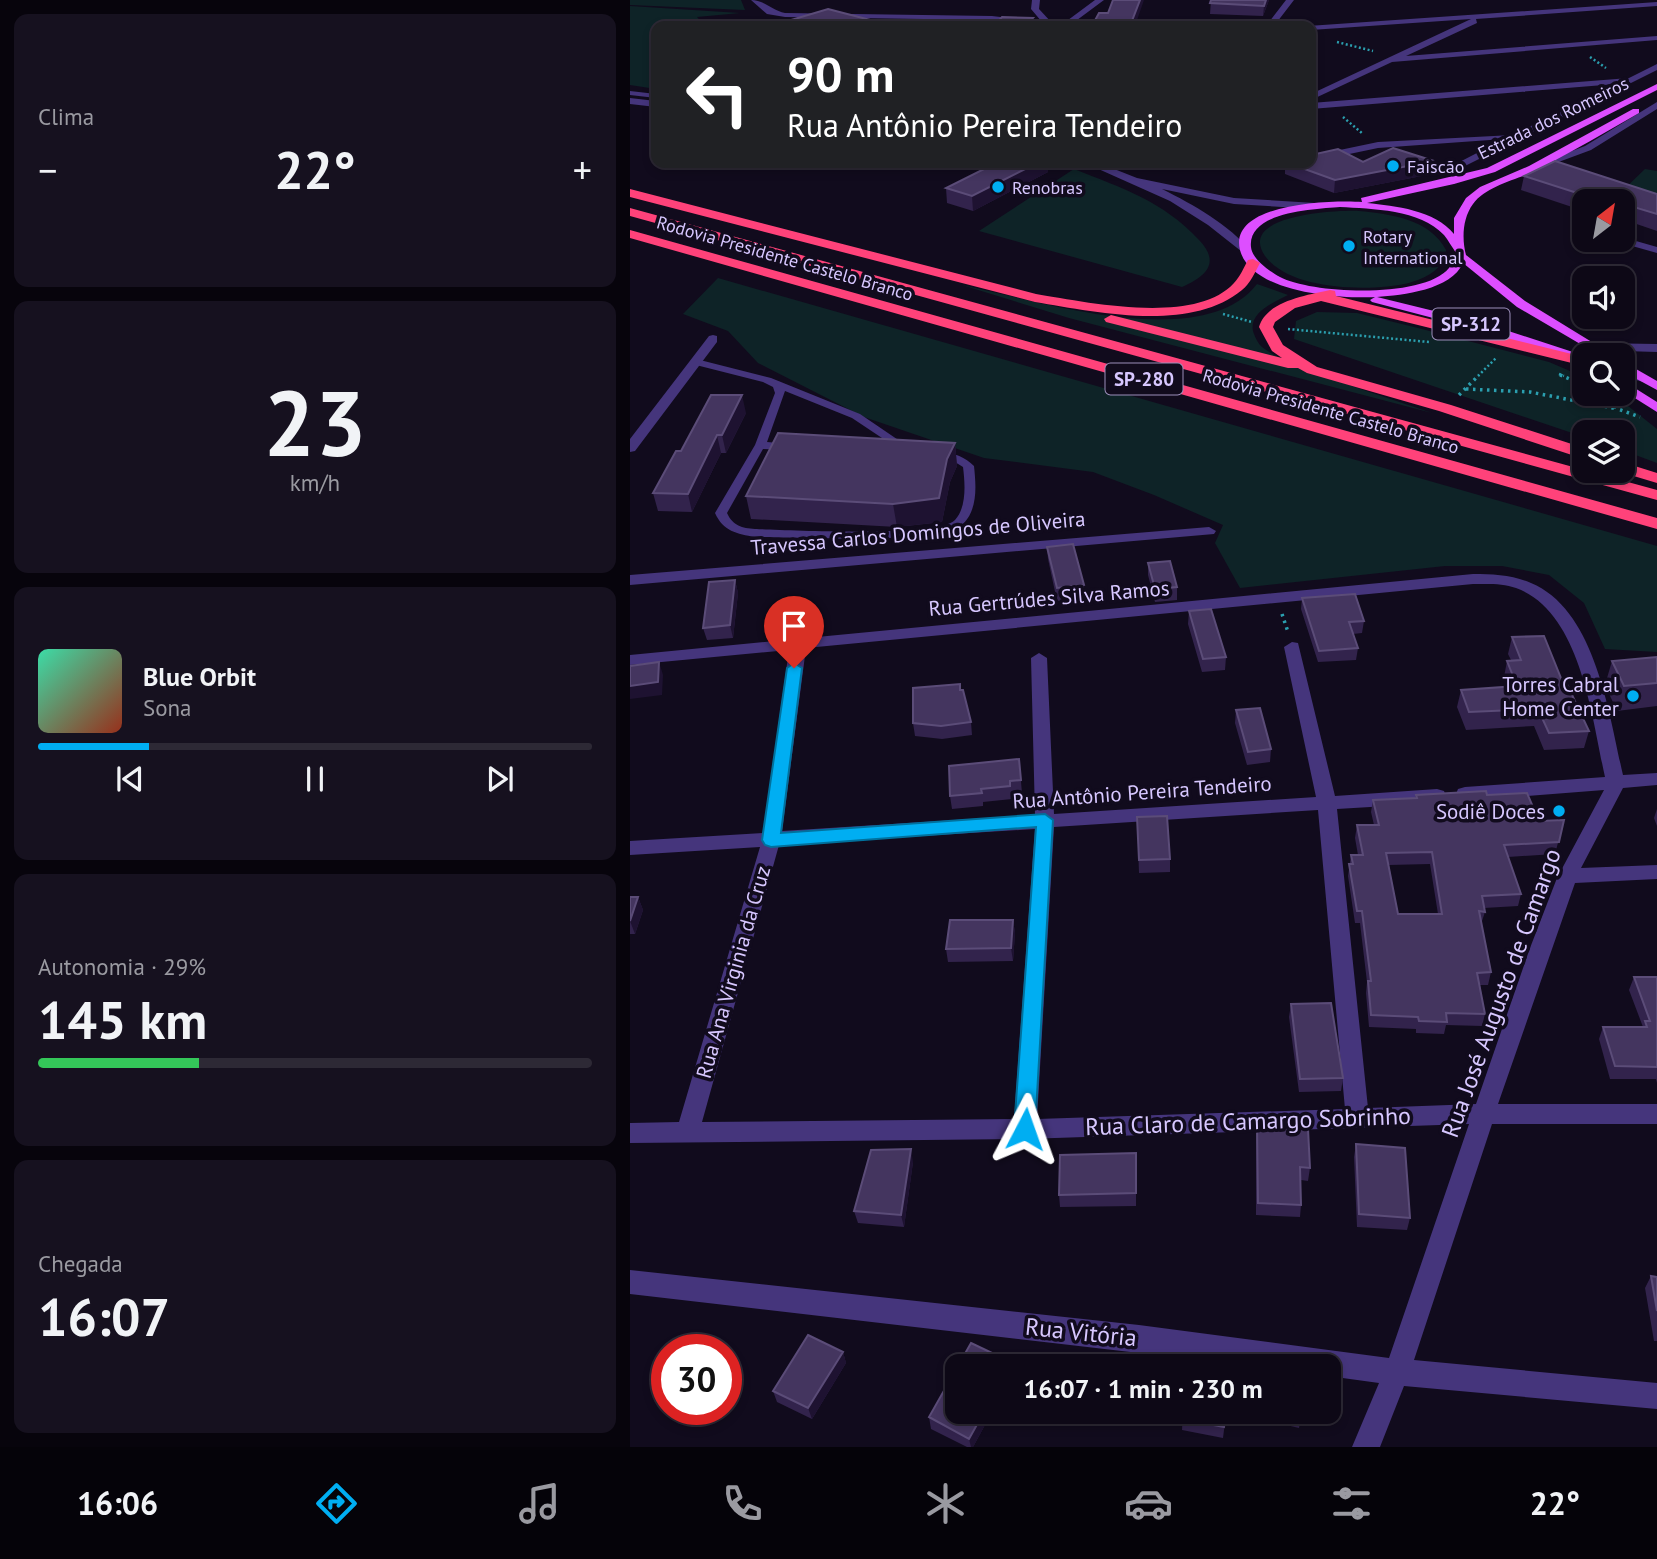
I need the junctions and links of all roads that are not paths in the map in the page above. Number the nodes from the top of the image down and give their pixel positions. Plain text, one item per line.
1 (755, 0) edge
2 (1035, 0) edge
3 (1100, 0) edge
4 (1290, 0) edge
5 (1657, 4) edge
6 (1483, 16) junction
7 (1026, 21) edge
8 (1046, 21) edge
9 (1071, 21) edge
10 (1274, 21) edge
11 (1316, 29) edge
12 (1657, 38) edge
13 (1417, 48) junction
14 (1439, 55) junction
15 (1394, 58) junction
16 (1657, 67) edge
17 (1627, 80) junction
18 (1657, 87) edge
19 (630, 93) edge
20 (651, 95) edge
21 (1316, 95) edge
22 (1657, 100) edge
23 (630, 101) edge
24 (651, 103) edge
25 (1316, 105) edge
26 (1657, 105) edge
27 (630, 110) edge
28 (651, 112) edge
29 (1518, 135) junction
30 (1316, 158) edge
31 (1103, 168) edge
32 (1533, 168) junction
33 (1451, 169) dead end
34 (1134, 180) junction
35 (630, 193) edge
36 (1340, 204) junction
37 (1315, 206) junction
38 (630, 212) edge
39 (630, 234) edge
40 (1635, 244) edge
41 (1657, 250) edge
42 (1460, 251) junction
43 (1249, 257) junction
44 (1324, 295) junction
45 (1356, 295) junction
46 (1035, 298) junction
47 (713, 339) dead end
48 (1587, 343) edge
49 (1635, 348) edge
50 (1657, 348) edge
51 (1572, 357) edge
52 (1572, 358) edge
53 (696, 362) junction
54 (1312, 370) junction
55 (1635, 373) edge
56 (1635, 377) edge
57 (1652, 383) edge
58 (778, 385) junction
59 (1635, 393) edge
60 (1657, 408) edge
61 (760, 445) junction
62 (802, 447) edge
63 (630, 448) edge
64 (1572, 450) edge
65 (884, 452) edge
66 (922, 454) junction
67 (1635, 471) edge
68 (1657, 478) edge
69 (1657, 495) edge
70 (1657, 524) edge
71 (1209, 531) dead end
72 (630, 580) edge
73 (797, 644) junction
74 (1292, 647) road end
75 (1039, 658) dead end
76 (630, 660) edge
77 (1657, 779) edge
78 (1616, 784) junction
79 (1328, 803) junction
80 (1045, 820) junction
81 (771, 840) junction
82 (630, 848) edge
83 (1657, 872) edge
84 (1568, 876) junction
85 (1483, 1114) junction
86 (1657, 1114) edge
87 (1357, 1116) junction
88 (1025, 1129) junction
89 (630, 1133) edge
90 (687, 1133) junction
91 (630, 1282) edge
92 (1399, 1372) junction
93 (1657, 1396) edge
94 (1366, 1447) edge

1 - 7 street
2 - 8 street
3 - 9 street
4 - 10 street
5 - 6 street
6 - 11 street
6 - 13 street
12 - 14 street
13 - 14 street
13 - 15 street
14 - 15 street
15 - 21 street
16 - 17 street
17 - 25 street
17 - 29 street
18 - 36 main road, Estrada dos Romeiros
19 - 20 lane
22 - 32 main road, Estrada dos Romeiros
23 - 24 street
26 - 32 street
27 - 28 street
29 - 30 street
29 - 33 street
31 - 34 street
32 - 42 main road, Estrada dos Romeiros
34 - 37 street
34 - 43 street
35 - 46 highway
36 - 37 main road
36 - 42 main road
37 - 43 main road
38 - 69 highway, Rodovia Presidente Castelo Branco / SP-280
39 - 70 highway, Rodovia Presidente Castelo Branco / SP-280
40 - 41 street
42 - 45 main road
42 - 48 main road, SP-312
43 - 44 main road
43 - 46 highway
44 - 45 main road
44 - 52 highway
44 - 54 highway
45 - 51 main road, SP-312
46 - 54 highway
47 - 53 street
49 - 50 street
53 - 58 lane
53 - 63 street
54 - 64 highway
55 - 57 main road
56 - 57 lane
58 - 61 lane
58 - 66 lane
59 - 60 main road
61 - 62 lane
61 - 66 lane
65 - 66 lane
67 - 68 highway
71 - 72 street, Travessa Carlos Domingos de Oliveira
73 - 76 street, Rua Gertrúdes Silva Ramos
73 - 78 street, Rua Gertrúdes Silva Ramos
73 - 81 street, Rua Ana Virginia da Cruz
74 - 79 street
75 - 80 street
77 - 78 street, Rua Antônio Pereira Tendeiro
78 - 79 street, Rua Antônio Pereira Tendeiro
78 - 84 street, Rua José Augusto de Camargo
79 - 80 street, Rua Antônio Pereira Tendeiro
79 - 87 street
80 - 81 street, Rua Antônio Pereira Tendeiro
80 - 88 street
81 - 82 street, Rua Antônio Pereira Tendeiro
81 - 90 street, Rua Ana Virginia da Cruz
83 - 84 street
84 - 85 street, Rua José Augusto de Camargo
85 - 86 street, Rua Claro de Camargo Sobrinho
85 - 87 street, Rua Claro de Camargo Sobrinho
85 - 92 street, Rua José Augusto de Camargo
87 - 88 street, Rua Claro de Camargo Sobrinho
88 - 90 street, Rua Claro de Camargo Sobrinho
89 - 90 street, Rua Claro de Camargo Sobrinho
91 - 92 street, Rua Vitória
92 - 93 street, Rua Vitória
92 - 94 street, Rua José Augusto de Camargo

